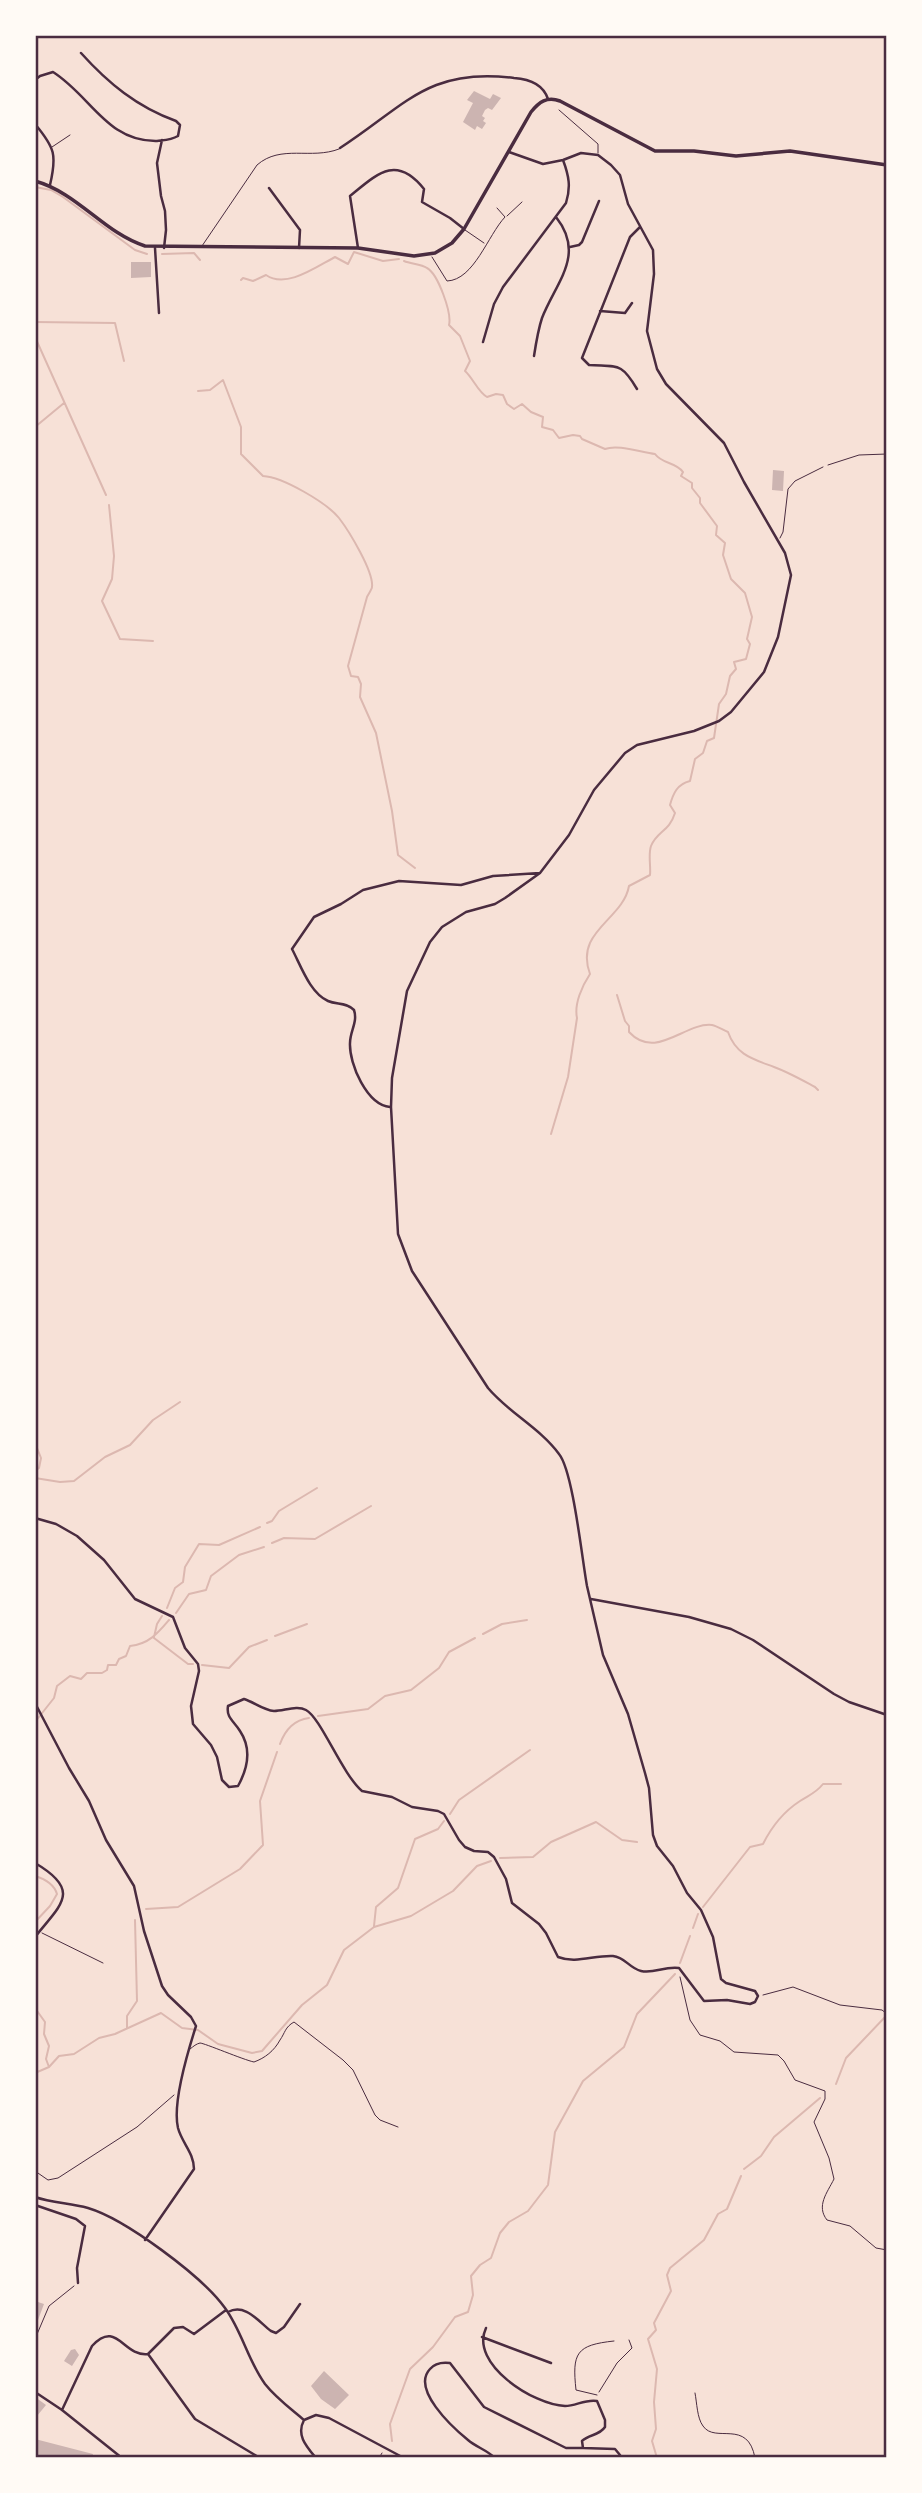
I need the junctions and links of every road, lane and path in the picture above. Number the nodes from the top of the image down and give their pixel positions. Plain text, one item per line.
1 (80, 53) dead end
2 (35, 80) edge
3 (548, 99) junction
4 (559, 110) dead end
5 (35, 124) edge
6 (70, 135) dead end
7 (162, 140) junction
8 (52, 147) junction
9 (340, 148) joint
10 (509, 152) junction
11 (598, 155) junction
12 (563, 160) junction
13 (887, 165) edge
14 (35, 181) edge
15 (50, 185) junction
16 (269, 188) dead end
17 (599, 201) dead end
18 (523, 202) dead end
19 (497, 208) dead end
20 (505, 217) junction
21 (556, 217) junction
22 (639, 226) junction
23 (464, 229) junction
24 (486, 244) junction
25 (570, 247) junction
26 (155, 248) junction
27 (164, 248) junction
28 (202, 248) junction
29 (299, 248) junction
30 (358, 248) junction
31 (431, 254) junction
32 (632, 303) dead end
33 (600, 312) junction
34 (159, 313) dead end
35 (483, 342) dead end
36 (534, 356) dead end
37 (637, 388) dead end
38 (887, 454) edge
39 (823, 467) joint
40 (778, 540) junction
41 (540, 873) junction
42 (391, 1107) junction
43 (35, 1518) edge
44 (592, 1599) junction
45 (35, 1703) edge
46 (887, 1715) edge
47 (35, 1863) edge
48 (39, 1932) junction
49 (35, 1937) edge
50 (103, 1964) dead end
51 (679, 1968) junction
52 (758, 1996) junction
53 (887, 2014) edge
54 (188, 2051) junction
55 (180, 2090) junction
56 (398, 2127) dead end
57 (35, 2171) edge
58 (35, 2197) edge
59 (35, 2205) edge
60 (145, 2240) junction
61 (887, 2250) edge
62 (78, 2283) joint
63 (300, 2304) dead end
64 (227, 2311) junction
65 (486, 2328) dead end
66 (482, 2337) junction
67 (35, 2339) edge
68 (629, 2340) dead end
69 (614, 2341) dead end
70 (148, 2354) junction
71 (551, 2363) dead end
72 (35, 2392) edge
73 (695, 2393) dead end
74 (598, 2395) junction
75 (597, 2401) junction
76 (62, 2410) junction
77 (304, 2420) junction
78 (583, 2448) junction
79 (385, 2449) junction
80 (122, 2458) edge
81 (260, 2458) edge
82 (316, 2458) edge
83 (379, 2458) edge
84 (403, 2458) edge
85 (495, 2458) edge
86 (620, 2458) edge
87 (755, 2458) edge

1 - 7 street
2 - 7 street
3 - 9 street
3 - 10 street
3 - 13 street
4 - 11 lane
5 - 8 street
6 - 8 lane
7 - 27 street
8 - 15 street
9 - 28 lane
10 - 12 street
10 - 23 street
11 - 12 street
11 - 22 street
12 - 21 street
14 - 15 street
15 - 26 street
16 - 29 street
17 - 25 street
18 - 20 lane
19 - 20 lane
20 - 24 lane
21 - 25 street
21 - 35 street
22 - 33 street
22 - 40 street
23 - 24 lane
23 - 30 street
23 - 31 street
24 - 31 lane
25 - 36 street
26 - 27 street
26 - 34 street
27 - 28 street
28 - 29 street
29 - 30 street
30 - 31 street
32 - 33 street
33 - 37 street
38 - 39 path
39 - 40 lane
40 - 41 street
41 - 42 street
41 - 42 street
42 - 44 street
43 - 51 street
44 - 46 street
44 - 52 street
45 - 54 street
47 - 48 street
48 - 49 street
48 - 50 lane
51 - 52 street
51 - 61 path
52 - 53 path
54 - 55 street
54 - 56 lane
55 - 57 path
55 - 60 street
58 - 60 street
59 - 62 street
60 - 64 street
62 - 67 path
63 - 64 street
64 - 70 street
64 - 77 street
65 - 66 street
66 - 71 street
66 - 75 street
68 - 74 path
69 - 74 path
70 - 76 street
70 - 81 street
72 - 76 street
73 - 87 path
74 - 75 path
75 - 78 street
76 - 80 street
77 - 79 street
77 - 82 street
78 - 85 street
78 - 86 street
79 - 83 path
79 - 84 street

